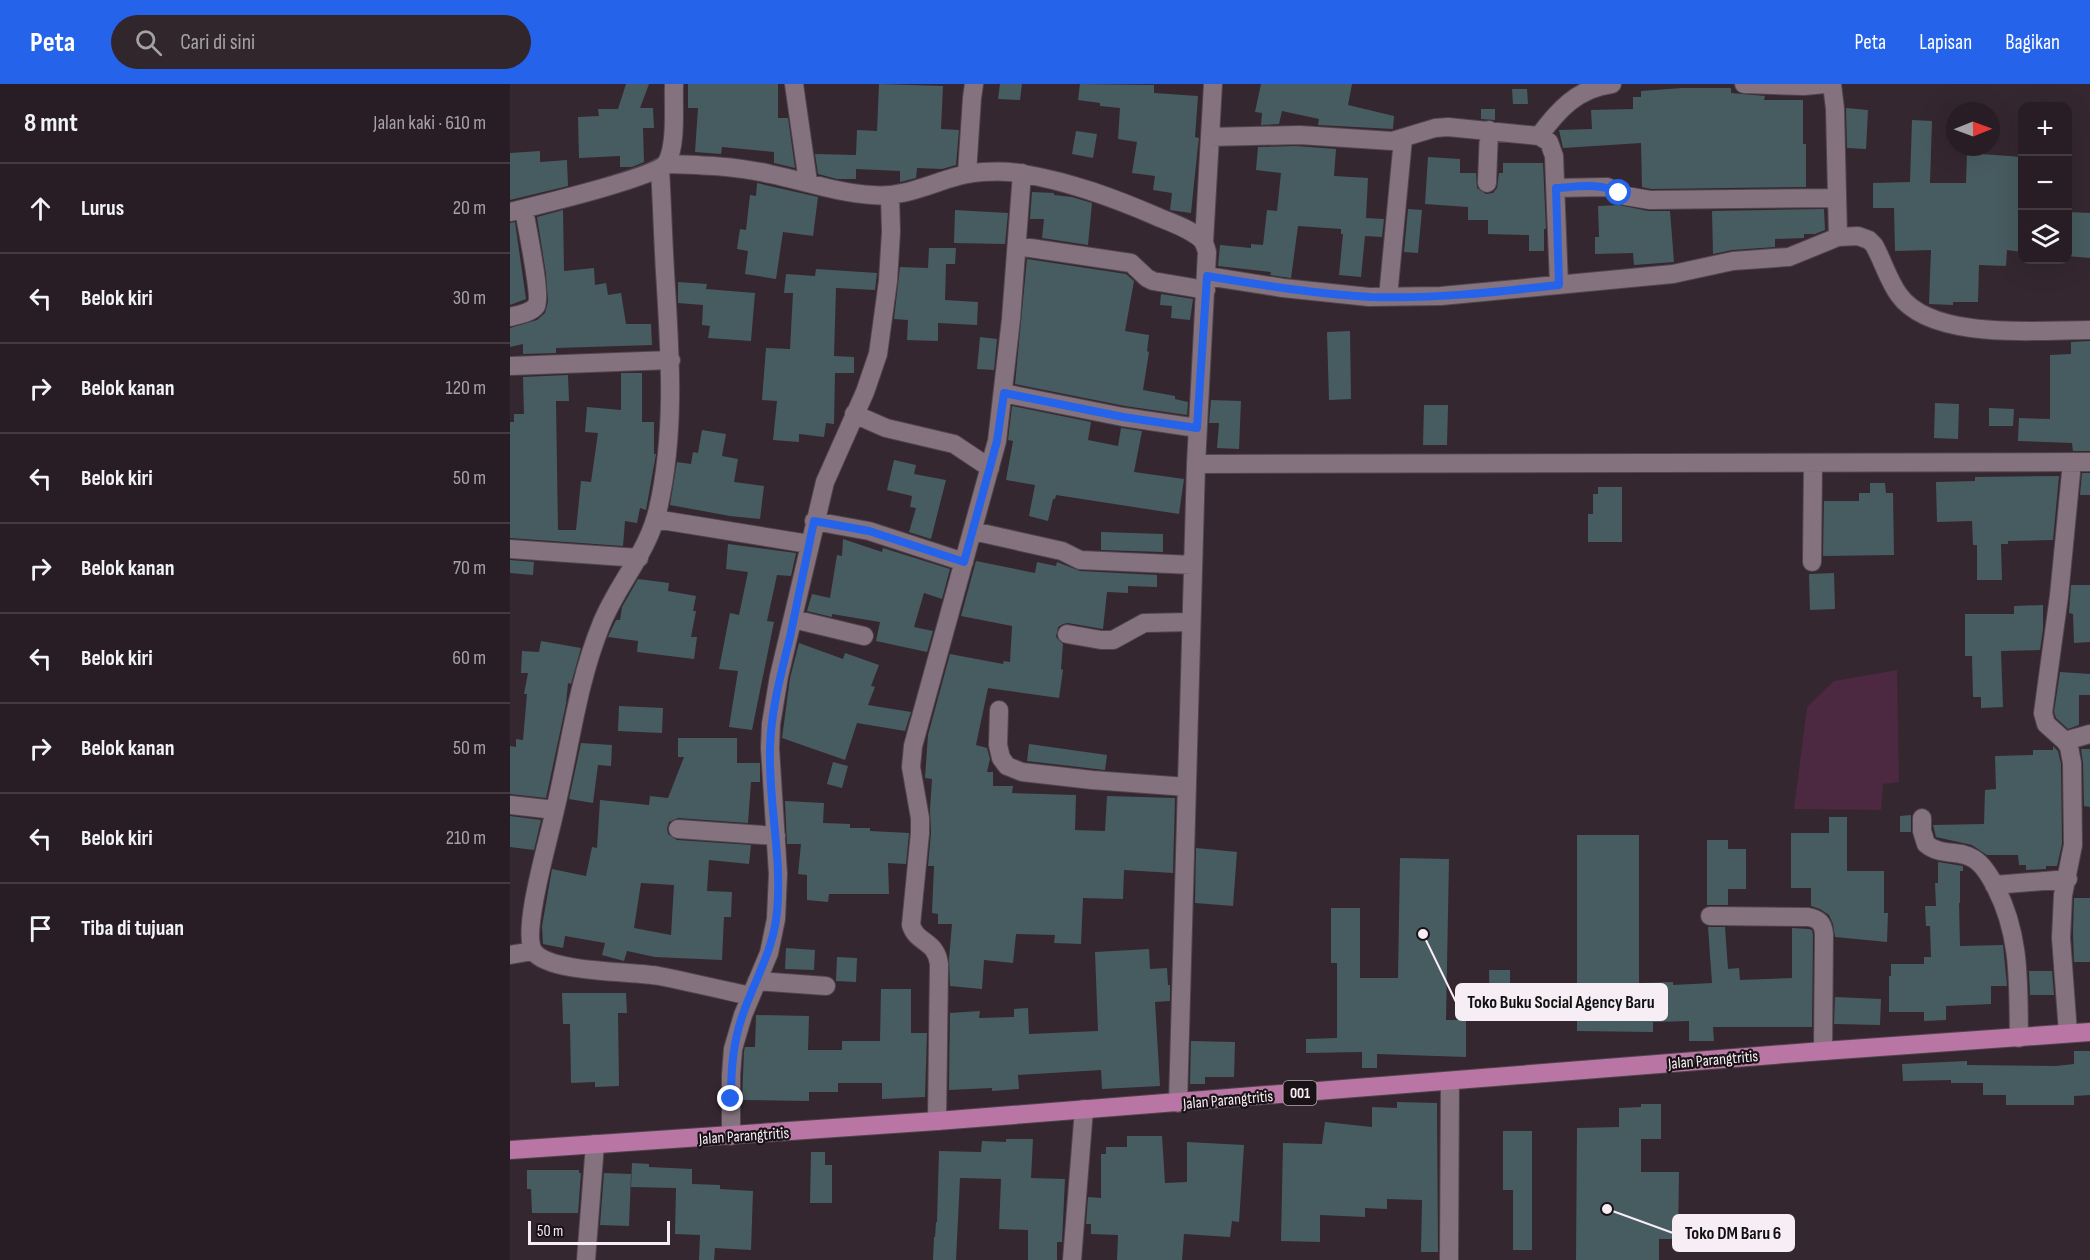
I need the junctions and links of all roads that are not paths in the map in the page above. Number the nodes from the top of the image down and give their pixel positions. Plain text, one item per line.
1 (674, 84) edge
2 (795, 84) edge
3 (974, 84) edge
4 (1213, 84) edge
5 (1612, 84) edge
6 (1744, 84) edge
7 (1825, 84) edge
8 (1832, 84) edge
9 (1489, 130) junction
10 (1539, 136) junction
11 (1210, 137) junction
12 (1403, 139) junction
13 (663, 167) junction
14 (967, 173) junction
15 (1022, 173) junction
16 (808, 182) junction
17 (1487, 183) dead end
18 (1556, 188) junction
19 (890, 195) junction
20 (1836, 198) junction
21 (517, 211) edge
22 (1838, 237) junction
23 (1204, 242) junction
24 (1017, 246) junction
25 (1207, 283) junction
26 (1559, 285) junction
27 (1388, 297) junction
28 (510, 317) edge
29 (2090, 330) edge
30 (671, 360) junction
31 (510, 366) edge
32 (1004, 393) junction
33 (854, 414) junction
34 (1197, 428) junction
35 (2081, 462) edge
36 (1813, 463) junction
37 (1196, 464) junction
38 (990, 468) junction
39 (656, 519) junction
40 (814, 521) junction
41 (973, 531) junction
42 (809, 544) junction
43 (510, 549) edge
44 (639, 558) junction
45 (964, 562) junction
46 (1812, 562) dead end
47 (1193, 565) junction
48 (794, 619) junction
49 (1191, 622) junction
50 (1067, 634) dead end
51 (864, 636) dead end
52 (999, 710) dead end
53 (2090, 734) edge
54 (2065, 741) junction
55 (1187, 787) junction
56 (510, 805) edge
57 (555, 810) junction
58 (1922, 818) dead end
59 (678, 829) dead end
60 (776, 836) junction
61 (2068, 879) junction
62 (1994, 885) junction
63 (1710, 916) dead end
64 (533, 951) junction
65 (510, 955) edge
66 (826, 986) dead end
67 (753, 989) junction
68 (2090, 1032) edge
69 (2068, 1034) junction
70 (2019, 1038) junction
71 (1823, 1051) junction
72 (1450, 1081) junction
73 (1178, 1103) junction
74 (1084, 1109) junction
75 (937, 1122) junction
76 (731, 1136) junction
77 (595, 1144) junction
78 (510, 1150) edge
79 (586, 1260) edge
80 (1072, 1260) edge
81 (1449, 1260) edge

1 - 13 street
2 - 16 street
3 - 14 street
4 - 11 street
5 - 10 street
6 - 7 street
8 - 20 street
9 - 10 street
9 - 12 street
9 - 17 street
10 - 18 street
11 - 12 street
11 - 23 street
12 - 27 street
13 - 16 street
13 - 21 street
13 - 30 street
14 - 15 street
14 - 19 street
15 - 23 street
15 - 24 street
16 - 19 street
18 - 20 street
18 - 26 street
19 - 33 street
20 - 22 street
21 - 28 street
22 - 26 street
22 - 29 street
23 - 25 street
24 - 25 street
24 - 32 street
25 - 27 street
25 - 34 street
26 - 27 street
30 - 31 street
30 - 39 street
32 - 34 street
32 - 38 street
33 - 38 street
33 - 40 street
34 - 37 street
35 - 36 street
35 - 54 street
36 - 37 street
36 - 46 street
37 - 47 street
38 - 41 street
39 - 42 street
39 - 44 street
40 - 42 street
40 - 45 street
41 - 45 street
41 - 47 street
42 - 48 street
43 - 44 street
44 - 57 street
45 - 75 street
47 - 49 street
48 - 51 street
48 - 60 street
49 - 50 street
49 - 55 street
52 - 55 street
53 - 54 street
54 - 61 street
55 - 73 street
56 - 57 street
57 - 64 street
58 - 62 street
59 - 60 street
60 - 67 street
61 - 62 street
61 - 69 street
62 - 70 street
63 - 71 street
64 - 65 street
64 - 67 street
66 - 67 street
67 - 76 street
68 - 69 main road, Jalan Parangtritis / 001
69 - 70 main road, Jalan Parangtritis / 001
70 - 71 main road, Jalan Parangtritis / 001
71 - 72 main road, Jalan Parangtritis / 001
72 - 73 main road, Jalan Parangtritis / 001
72 - 81 street
73 - 74 main road, Jalan Parangtritis / 001
74 - 75 main road, Jalan Parangtritis / 001
74 - 80 street
75 - 76 main road, Jalan Parangtritis / 001
76 - 77 main road, Jalan Parangtritis / 001
77 - 78 main road, Jalan Parangtritis / 001
77 - 79 street

